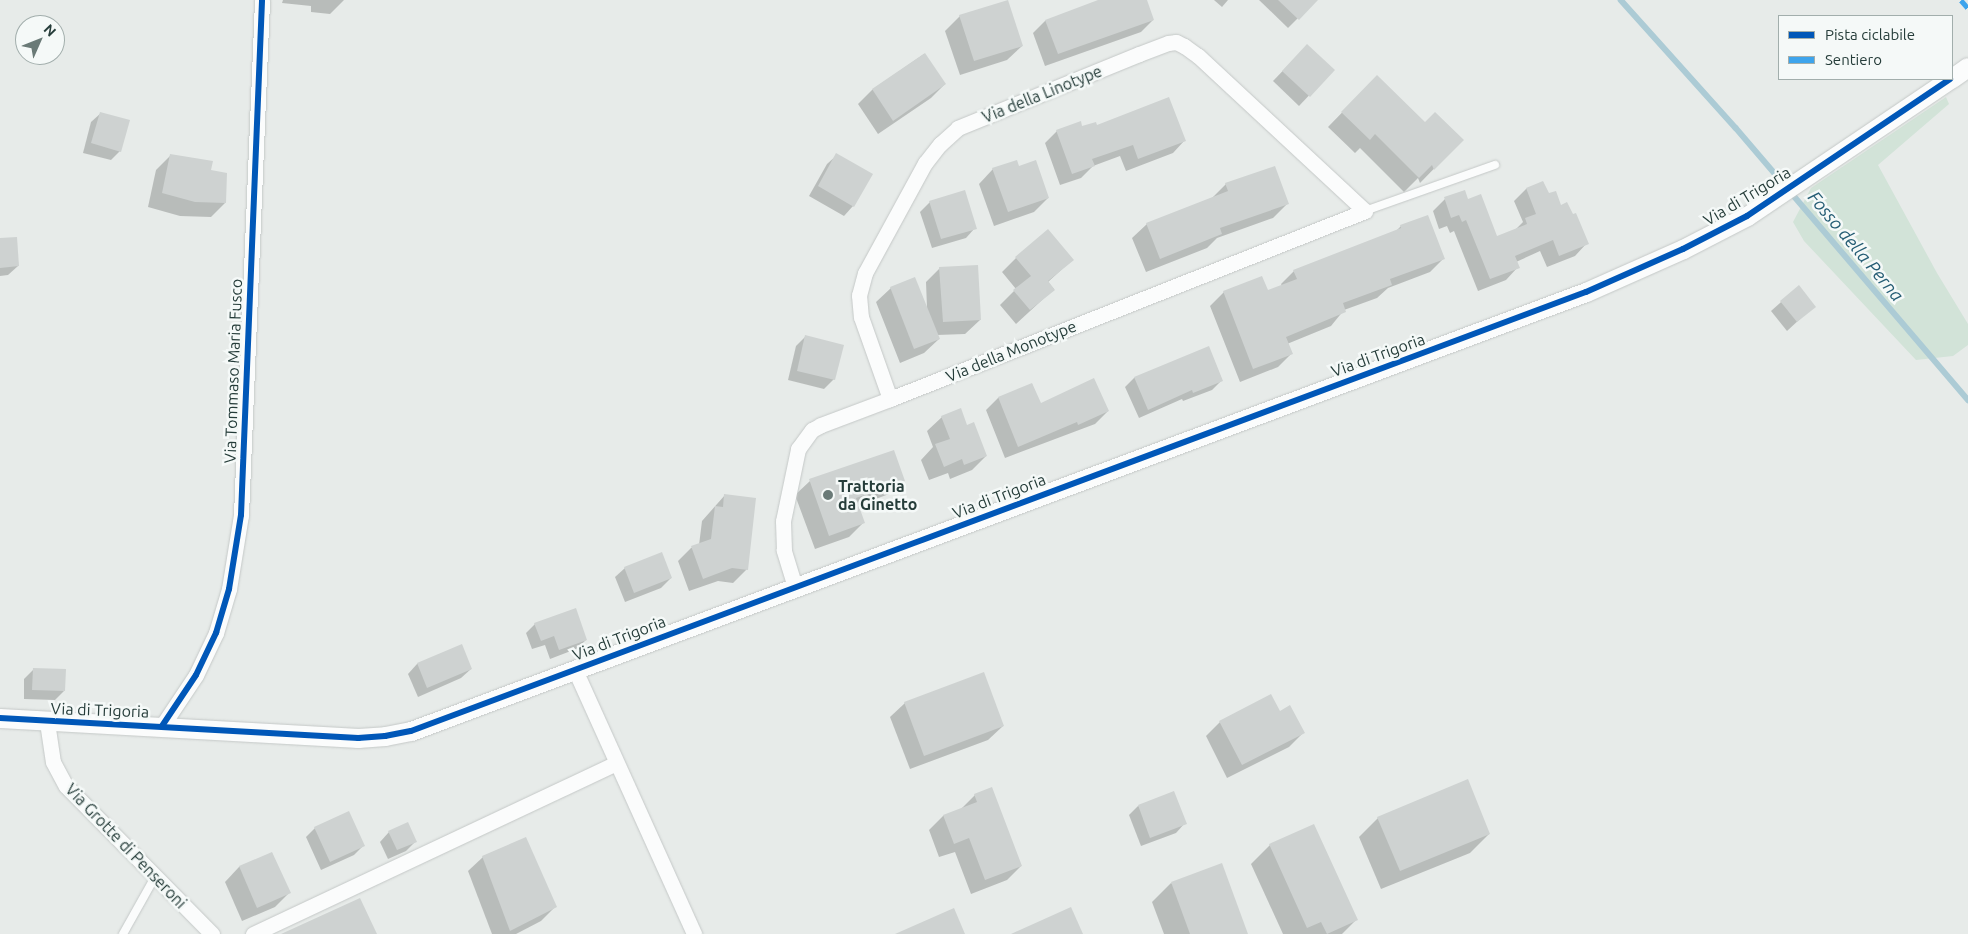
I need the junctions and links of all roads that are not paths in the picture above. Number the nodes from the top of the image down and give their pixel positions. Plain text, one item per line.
1 (262, 0) edge
2 (1968, 67) edge
3 (1953, 77) edge
4 (1948, 80) edge
5 (1496, 165) dead end
6 (1364, 211) junction
7 (890, 399) junction
8 (795, 587) junction
9 (575, 670) junction
10 (0, 718) edge
11 (47, 722) junction
12 (162, 726) junction
13 (616, 763) junction
14 (155, 877) junction
15 (123, 934) edge
16 (212, 934) edge
17 (252, 934) edge
18 (694, 934) edge

1 - 12 street, Via Tommaso Maria Fusco
2 - 3 street, Via di Trigoria
4 - 8 street, Via di Trigoria
5 - 6 lane
6 - 7 street, Via della Monotype
6 - 7 street, Via della Linotype
7 - 8 street, Via della Monotype
8 - 9 street, Via di Trigoria
9 - 12 street, Via di Trigoria
9 - 13 street
10 - 11 street, Via di Trigoria
11 - 12 street, Via di Trigoria
11 - 14 street, Via Grotte di Penseroni
13 - 17 street
13 - 18 street
14 - 15 lane
14 - 16 street, Via Grotte di Penseroni

